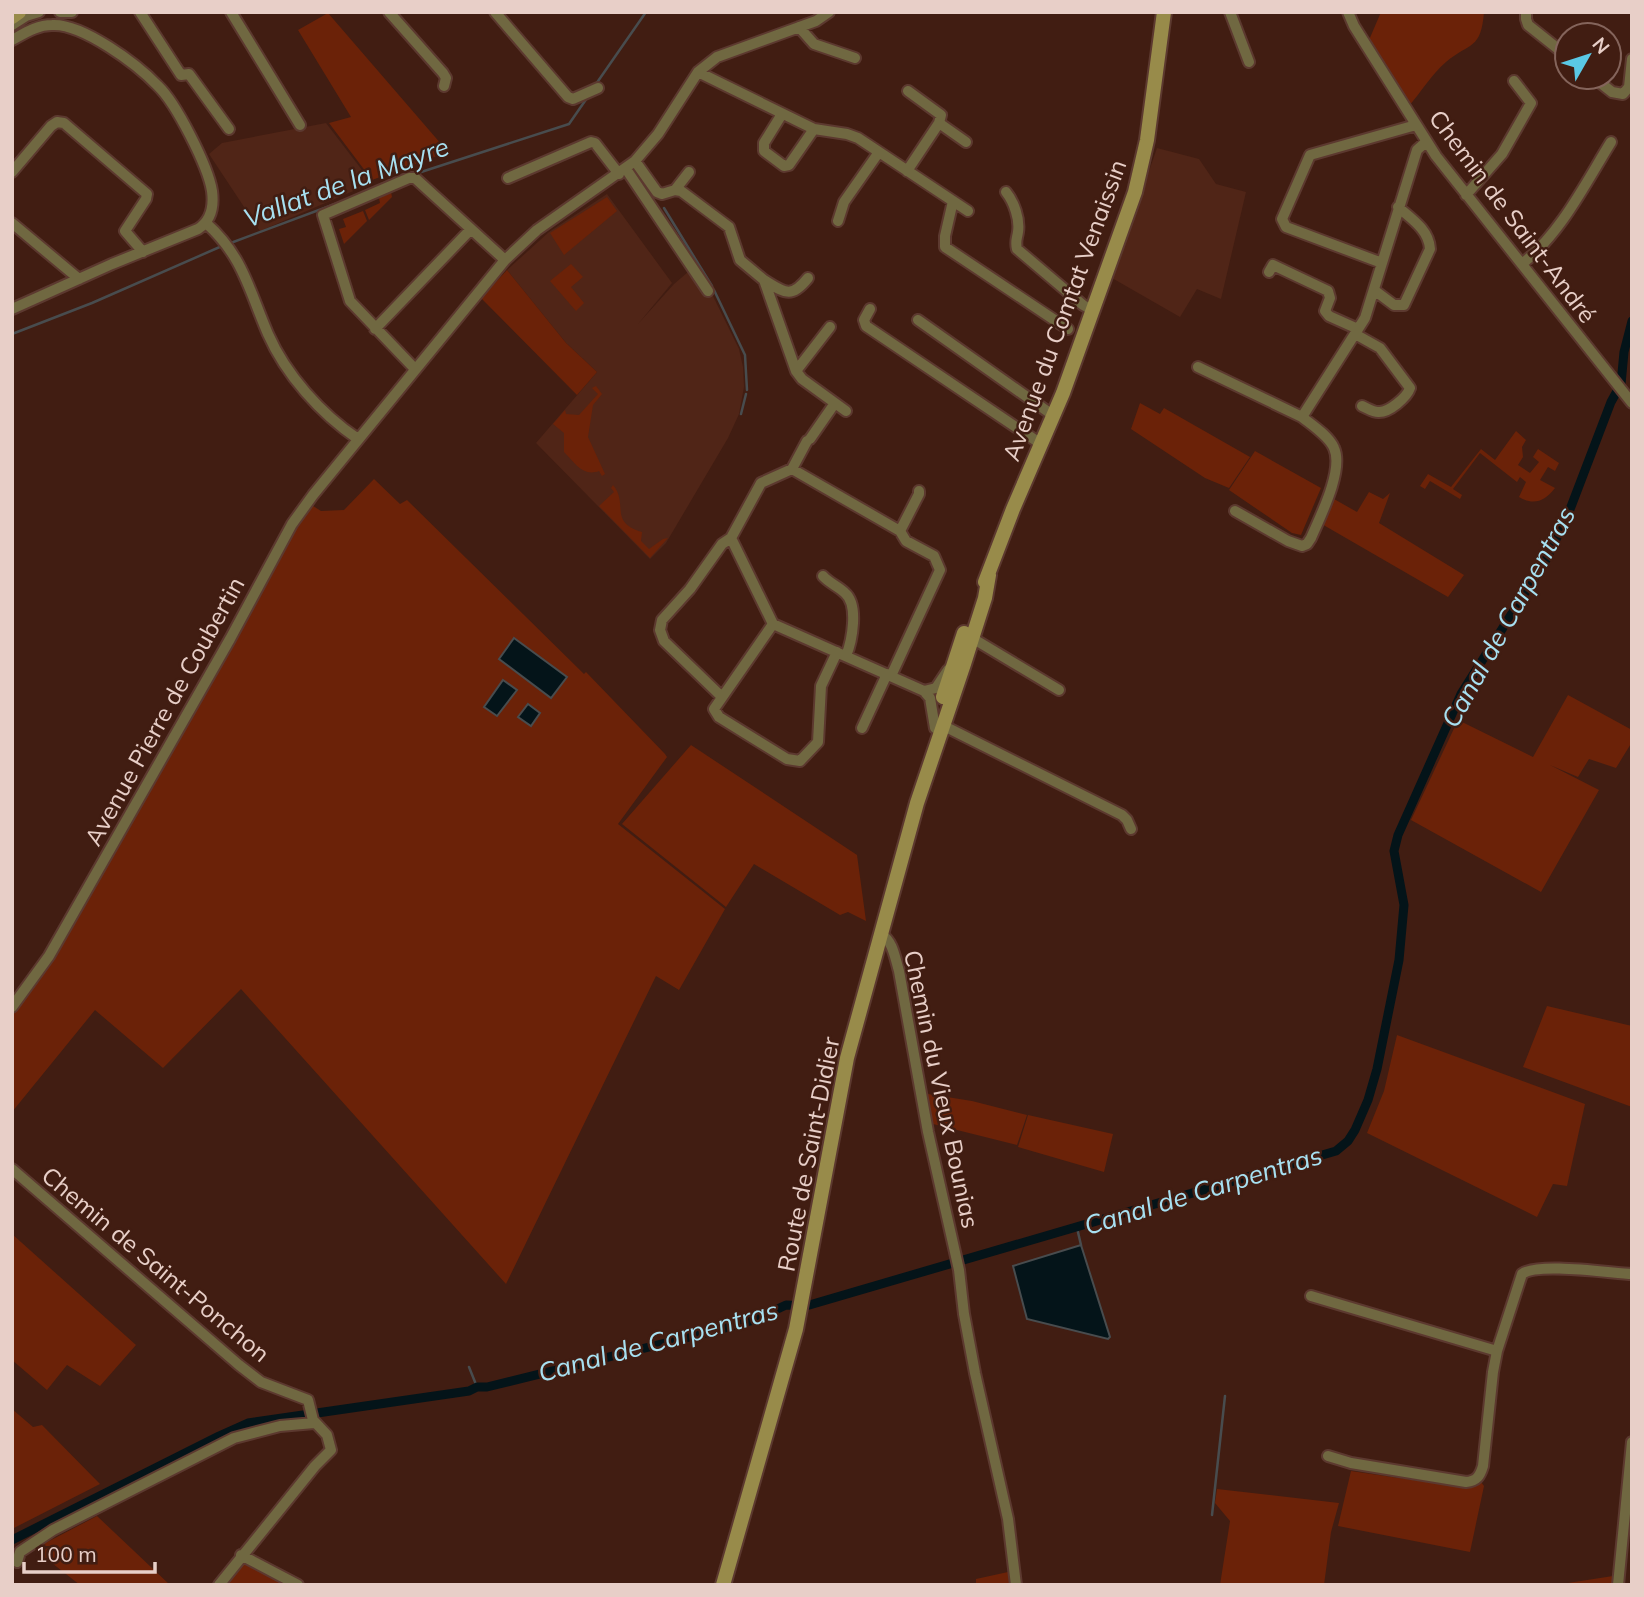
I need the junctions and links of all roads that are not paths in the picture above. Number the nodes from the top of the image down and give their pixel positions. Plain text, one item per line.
1 (19, 12) edge
2 (39, 12) edge
3 (60, 12) edge
4 (72, 12) edge
5 (140, 12) edge
6 (231, 12) edge
7 (389, 12) edge
8 (495, 12) edge
9 (830, 12) edge
10 (1164, 12) edge
11 (1230, 12) edge
12 (1348, 12) edge
13 (1526, 12) edge
14 (12, 17) edge
15 (12, 25) edge
16 (799, 27) junction
17 (12, 40) edge
18 (1553, 45) edge
19 (855, 58) dead end
20 (1632, 59) edge
21 (1249, 62) dead end
22 (698, 72) junction
23 (1514, 81) dead end
24 (444, 86) dead end
25 (598, 88) dead end
26 (908, 91) dead end
27 (1611, 91) edge
28 (782, 114) junction
29 (939, 123) junction
30 (300, 125) dead end
31 (1416, 125) junction
32 (229, 129) dead end
33 (814, 130) junction
34 (966, 142) dead end
35 (1426, 142) junction
36 (1611, 142) dead end
37 (879, 152) junction
38 (635, 162) junction
39 (907, 171) junction
40 (12, 172) edge
41 (623, 172) junction
42 (689, 172) dead end
43 (508, 178) dead end
44 (675, 190) junction
45 (1006, 192) dead end
46 (1466, 195) junction
47 (953, 201) junction
48 (1398, 207) junction
49 (968, 211) dead end
50 (838, 220) dead end
51 (12, 223) edge
52 (206, 223) junction
53 (471, 229) junction
54 (143, 252) junction
55 (505, 260) junction
56 (1382, 263) junction
57 (1521, 264) junction
58 (1269, 272) dead end
59 (808, 278) dead end
60 (79, 279) junction
61 (764, 279) junction
62 (1374, 290) junction
63 (708, 291) dead end
64 (12, 309) edge
65 (870, 309) dead end
66 (1092, 310) junction
67 (918, 320) dead end
68 (830, 327) dead end
69 (375, 329) junction
70 (1068, 329) dead end
71 (1356, 332) junction
72 (1198, 367) dead end
73 (415, 369) junction
74 (796, 371) junction
75 (1629, 400) edge
76 (835, 403) junction
77 (1362, 406) dead end
78 (846, 411) dead end
79 (1054, 416) junction
80 (1302, 417) junction
81 (358, 439) junction
82 (1041, 444) junction
83 (792, 469) junction
84 (919, 491) dead end
85 (1235, 511) dead end
86 (900, 531) junction
87 (731, 538) junction
88 (822, 576) dead end
89 (773, 624) junction
90 (968, 635) junction
91 (841, 654) junction
92 (889, 675) junction
93 (958, 681) junction
94 (1059, 691) dead end
95 (931, 695) junction
96 (722, 697) junction
97 (941, 723) junction
98 (862, 728) dead end
99 (1131, 829) dead end
100 (881, 934) junction
101 (12, 1007) edge
102 (12, 1169) edge
103 (1632, 1275) edge
104 (1311, 1296) dead end
105 (1497, 1351) junction
106 (314, 1421) junction
107 (1632, 1442) edge
108 (1328, 1457) dead end
109 (1631, 1460) edge
110 (241, 1555) junction
111 (17, 1562) dead end
112 (219, 1585) edge
113 (298, 1585) edge
114 (723, 1585) edge
115 (1016, 1585) edge
116 (1618, 1585) edge

1 - 14 main road
2 - 15 street
3 - 4 street
5 - 32 street
6 - 30 street
7 - 24 street
8 - 25 street
9 - 16 street
10 - 66 main road, Avenue du Comtat Venaissin
11 - 21 street
12 - 31 street, Chemin de Saint-André
13 - 18 street
16 - 19 street
16 - 22 street
17 - 52 street
20 - 27 street
22 - 28 street
22 - 38 street
23 - 46 street
26 - 29 street
28 - 33 street
28 - 33 street
29 - 34 street
29 - 39 street
31 - 35 street, Chemin de Saint-André
31 - 56 street
33 - 37 street
35 - 46 street, Chemin de Saint-André
35 - 48 street
36 - 57 street
37 - 39 street
37 - 50 street
38 - 41 street
38 - 44 street
39 - 47 street
40 - 54 street
41 - 43 street
41 - 55 street, Avenue Pierre de Coubertin
41 - 63 street
42 - 44 street
44 - 61 street
45 - 66 street
46 - 57 street, Chemin de Saint-André
47 - 49 street
47 - 70 street
48 - 56 street
48 - 62 street
51 - 60 street
52 - 54 street
52 - 81 street
53 - 55 street
53 - 69 street
53 - 69 street
54 - 60 street
55 - 73 street, Avenue Pierre de Coubertin
56 - 62 street
57 - 75 street, Chemin de Saint-André
58 - 71 street
59 - 61 street
60 - 64 street
61 - 74 street
62 - 71 street
65 - 82 street
66 - 79 main road, Avenue du Comtat Venaissin
67 - 79 street
68 - 74 street
69 - 73 street
71 - 77 street
71 - 80 street
72 - 80 street
73 - 81 street, Avenue Pierre de Coubertin
74 - 76 street
76 - 78 street
76 - 83 street
79 - 82 main road, Avenue du Comtat Venaissin
80 - 85 street
81 - 101 street, Avenue Pierre de Coubertin
82 - 90 main road, Avenue du Comtat Venaissin
83 - 86 street
83 - 87 street
84 - 86 street
86 - 92 street
87 - 89 street
87 - 96 street
88 - 91 street
89 - 91 street
89 - 96 street
90 - 93 main road, Avenue du Comtat Venaissin
90 - 94 street
90 - 95 main road, Avenue du Comtat Venaissin
91 - 92 street
91 - 96 street
92 - 95 street
92 - 98 street
93 - 95 street
93 - 97 main road, Avenue du Comtat Venaissin
95 - 97 main road, Avenue du Comtat Venaissin
97 - 99 street
97 - 100 main road, Avenue du Comtat Venaissin
100 - 114 main road, Route de Saint-Didier
100 - 115 street, Chemin du Vieux Bounias
102 - 106 street, Chemin de Saint-Ponchon
103 - 105 street
104 - 105 street
105 - 108 street
106 - 110 street, Chemin de Saint-Ponchon
106 - 111 street
107 - 109 street
109 - 116 street
110 - 112 street
110 - 113 street

